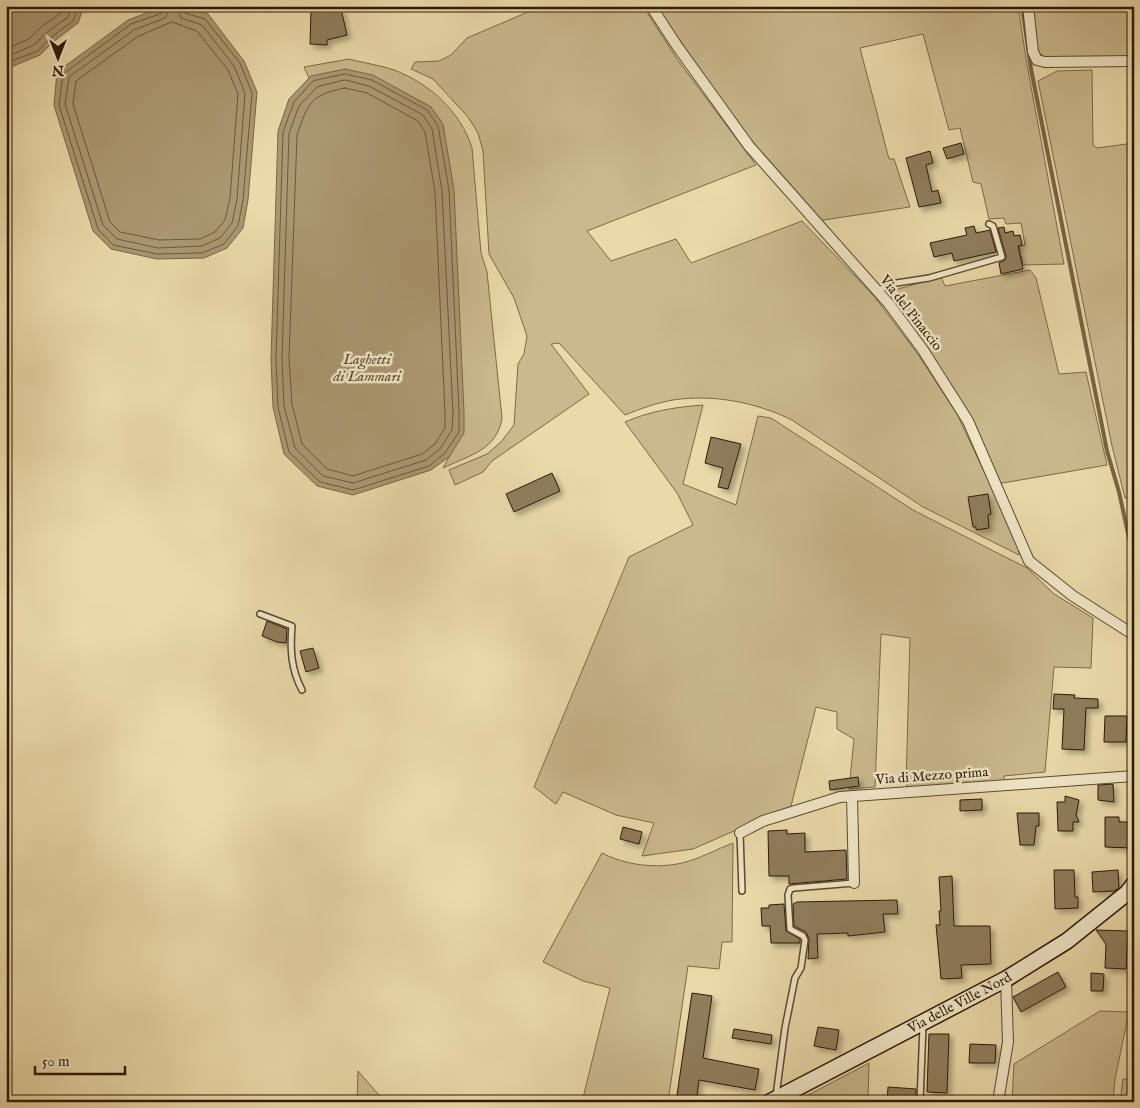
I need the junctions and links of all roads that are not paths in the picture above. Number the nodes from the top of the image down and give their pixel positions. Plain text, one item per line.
1 (651, 6) edge
2 (1028, 6) edge
3 (1134, 61) edge
4 (989, 224) dead end
5 (877, 291) junction
6 (260, 614) dead end
7 (1134, 635) edge
8 (302, 690) dead end
9 (1134, 776) edge
10 (852, 796) junction
11 (740, 833) joint
12 (854, 882) joint
13 (1134, 884) edge
14 (742, 890) dead end
15 (1006, 978) junction
16 (924, 1022) junction
17 (773, 1100) edge
18 (920, 1102) edge
19 (998, 1102) edge

1 - 5 street, Via del Pinaccio
2 - 3 street
4 - 5 lane
5 - 7 street, Via del Pinaccio
6 - 8 lane
9 - 10 street, Via di Mezzo prima
10 - 11 street, Via di Mezzo prima
10 - 12 street
11 - 14 lane
12 - 17 lane
13 - 15 street, Via delle Ville Nord
15 - 16 street, Via delle Ville Nord
15 - 19 street
16 - 17 street, Via delle Ville Nord
16 - 18 lane

